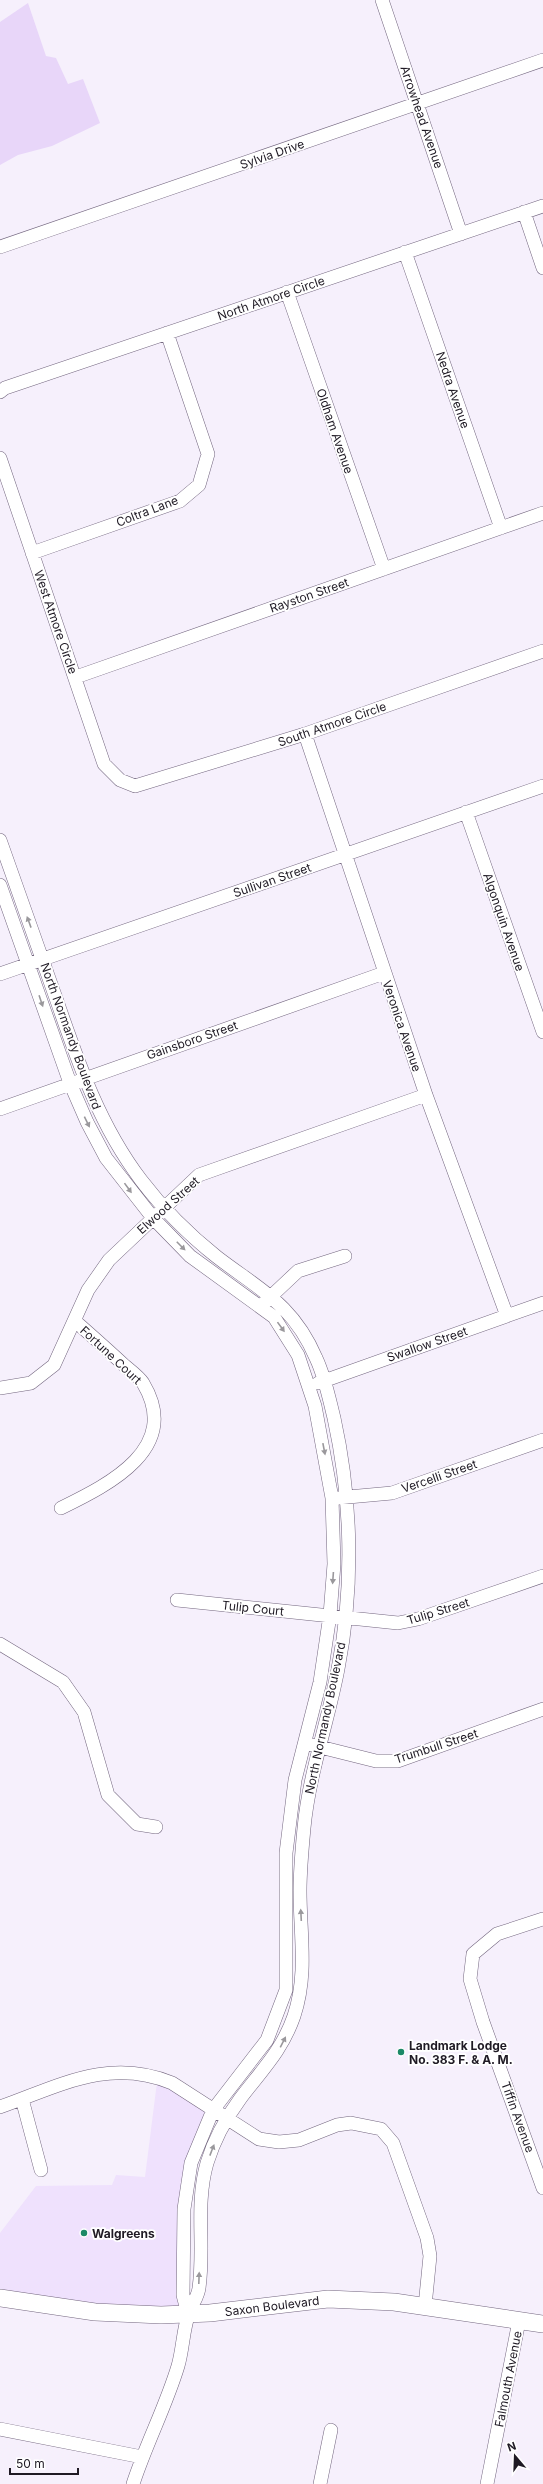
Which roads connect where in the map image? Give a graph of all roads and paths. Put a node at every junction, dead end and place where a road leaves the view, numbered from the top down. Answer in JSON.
{"nodes":[{"id":1,"x":382,"y":0,"type":"edge"},
{"id":2,"x":543,"y":60,"type":"edge"},
{"id":3,"x":417,"y":104,"type":"junction"},
{"id":4,"x":543,"y":206,"type":"edge"},
{"id":5,"x":524,"y":212,"type":"junction"},
{"id":6,"x":461,"y":234,"type":"junction"},
{"id":7,"x":0,"y":247,"type":"edge"},
{"id":8,"x":405,"y":252,"type":"junction"},
{"id":9,"x":543,"y":268,"type":"edge"},
{"id":10,"x":287,"y":292,"type":"junction"},
{"id":11,"x":167,"y":333,"type":"junction"},
{"id":12,"x":0,"y":392,"type":"edge"},
{"id":13,"x":0,"y":458,"type":"edge"},
{"id":14,"x":4,"y":485,"type":"edge"},
{"id":15,"x":543,"y":513,"type":"edge"},
{"id":16,"x":502,"y":528,"type":"junction"},
{"id":17,"x":32,"y":553,"type":"junction"},
{"id":18,"x":384,"y":569,"type":"junction"},
{"id":19,"x":543,"y":651,"type":"edge"},
{"id":20,"x":76,"y":677,"type":"junction"},
{"id":21,"x":306,"y":734,"type":"junction"},
{"id":22,"x":120,"y":780,"type":"joint"},
{"id":23,"x":543,"y":786,"type":"edge"},
{"id":24,"x":466,"y":812,"type":"junction"},
{"id":25,"x":0,"y":840,"type":"edge"},
{"id":26,"x":345,"y":854,"type":"junction"},
{"id":27,"x":0,"y":885,"type":"edge"},
{"id":28,"x":42,"y":959,"type":"junction"},
{"id":29,"x":28,"y":964,"type":"junction"},
{"id":30,"x":384,"y":973,"type":"junction"},
{"id":31,"x":0,"y":974,"type":"edge"},
{"id":32,"x":543,"y":1032,"type":"edge"},
{"id":33,"x":84,"y":1078,"type":"junction"},
{"id":34,"x":70,"y":1083,"type":"junction"},
{"id":35,"x":426,"y":1095,"type":"junction"},
{"id":36,"x":0,"y":1109,"type":"edge"},
{"id":37,"x":164,"y":1208,"type":"junction"},
{"id":38,"x":153,"y":1218,"type":"junction"},
{"id":39,"x":345,"y":1256,"type":"dead end"},
{"id":40,"x":271,"y":1296,"type":"junction"},
{"id":41,"x":543,"y":1304,"type":"edge"},
{"id":42,"x":261,"y":1307,"type":"junction"},
{"id":43,"x":507,"y":1316,"type":"junction"},
{"id":44,"x":75,"y":1321,"type":"junction"},
{"id":45,"x":325,"y":1380,"type":"junction"},
{"id":46,"x":310,"y":1385,"type":"junction"},
{"id":47,"x":0,"y":1388,"type":"edge"},
{"id":48,"x":543,"y":1440,"type":"edge"},
{"id":49,"x":346,"y":1497,"type":"junction"},
{"id":50,"x":332,"y":1498,"type":"junction"},
{"id":51,"x":61,"y":1508,"type":"dead end"},
{"id":52,"x":543,"y":1576,"type":"edge"},
{"id":53,"x":177,"y":1600,"type":"dead end"},
{"id":54,"x":330,"y":1615,"type":"junction"},
{"id":55,"x":345,"y":1617,"type":"junction"},
{"id":56,"x":0,"y":1644,"type":"edge"},
{"id":57,"x":543,"y":1709,"type":"edge"},
{"id":58,"x":304,"y":1742,"type":"junction"},
{"id":59,"x":319,"y":1748,"type":"junction"},
{"id":60,"x":156,"y":1827,"type":"dead end"},
{"id":61,"x":543,"y":1919,"type":"edge"},
{"id":62,"x":22,"y":2100,"type":"junction"},
{"id":63,"x":0,"y":2107,"type":"edge"},
{"id":64,"x":213,"y":2110,"type":"junction"},
{"id":65,"x":228,"y":2119,"type":"junction"},
{"id":66,"x":41,"y":2170,"type":"dead end"},
{"id":67,"x":543,"y":2188,"type":"edge"},
{"id":68,"x":0,"y":2298,"type":"edge"},
{"id":69,"x":425,"y":2306,"type":"junction"},
{"id":70,"x":188,"y":2314,"type":"junction"},
{"id":71,"x":519,"y":2321,"type":"junction"},
{"id":72,"x":543,"y":2324,"type":"edge"},
{"id":73,"x":0,"y":2429,"type":"edge"},
{"id":74,"x":330,"y":2430,"type":"dead end"},
{"id":75,"x":142,"y":2457,"type":"junction"},
{"id":76,"x":133,"y":2484,"type":"edge"},
{"id":77,"x":320,"y":2484,"type":"edge"},
{"id":78,"x":487,"y":2484,"type":"edge"}],
"edges":[{"from":1,"to":3,"type":"street","name":"Arrowhead Avenue"},
{"from":2,"to":3,"type":"street","name":"Sylvia Drive"},
{"from":3,"to":6,"type":"street","name":"Arrowhead Avenue"},
{"from":3,"to":7,"type":"street","name":"Sylvia Drive"},
{"from":4,"to":5,"type":"street","name":"North Atmore Circle"},
{"from":5,"to":6,"type":"street","name":"North Atmore Circle"},
{"from":5,"to":9,"type":"street"},
{"from":6,"to":8,"type":"street","name":"North Atmore Circle"},
{"from":8,"to":10,"type":"street","name":"North Atmore Circle"},
{"from":8,"to":16,"type":"street","name":"Nedra Avenue"},
{"from":10,"to":11,"type":"street","name":"North Atmore Circle"},
{"from":10,"to":18,"type":"street","name":"Oldham Avenue"},
{"from":11,"to":12,"type":"street","name":"North Atmore Circle"},
{"from":11,"to":17,"type":"street","name":"Coltra Lane"},
{"from":13,"to":14,"type":"street","name":"West Atmore Circle"},
{"from":14,"to":17,"type":"street","name":"West Atmore Circle"},
{"from":15,"to":16,"type":"street","name":"Rayston Street"},
{"from":16,"to":18,"type":"street","name":"Rayston Street"},
{"from":17,"to":20,"type":"street","name":"West Atmore Circle"},
{"from":18,"to":20,"type":"street","name":"Rayston Street"},
{"from":19,"to":21,"type":"street","name":"South Atmore Circle"},
{"from":20,"to":22,"type":"street","name":"West Atmore Circle"},
{"from":21,"to":22,"type":"street","name":"South Atmore Circle"},
{"from":21,"to":26,"type":"street","name":"Veronica Avenue"},
{"from":23,"to":24,"type":"street","name":"Sullivan Street"},
{"from":24,"to":26,"type":"street","name":"Sullivan Street"},
{"from":24,"to":32,"type":"street","name":"Algonquin Avenue"},
{"from":28,"to":25,"type":"street","name":"North Normandy Boulevard","one_way":true},
{"from":26,"to":28,"type":"street","name":"Sullivan Street"},
{"from":26,"to":30,"type":"street","name":"Veronica Avenue"},
{"from":27,"to":29,"type":"street","name":"North Normandy Boulevard"},
{"from":28,"to":29,"type":"street","name":"Sullivan Street"},
{"from":28,"to":33,"type":"street","name":"North Normandy Boulevard"},
{"from":29,"to":31,"type":"street","name":"Sullivan Street"},
{"from":29,"to":34,"type":"street","name":"North Normandy Boulevard","one_way":true},
{"from":30,"to":33,"type":"street","name":"Gainsboro Street"},
{"from":30,"to":35,"type":"street","name":"Veronica Avenue"},
{"from":33,"to":34,"type":"street","name":"Gainsboro Street"},
{"from":33,"to":37,"type":"street","name":"North Normandy Boulevard"},
{"from":34,"to":36,"type":"street","name":"Gainsboro Street"},
{"from":34,"to":38,"type":"street","name":"North Normandy Boulevard","one_way":true},
{"from":35,"to":37,"type":"street","name":"Elwood Street"},
{"from":35,"to":43,"type":"street","name":"Veronica Avenue"},
{"from":37,"to":38,"type":"street","name":"Elwood Street"},
{"from":37,"to":40,"type":"street","name":"North Normandy Boulevard"},
{"from":38,"to":42,"type":"street","name":"North Normandy Boulevard","one_way":true},
{"from":38,"to":44,"type":"street","name":"Elwood Street"},
{"from":39,"to":40,"type":"street"},
{"from":40,"to":42,"type":"street"},
{"from":40,"to":45,"type":"street","name":"North Normandy Boulevard"},
{"from":41,"to":43,"type":"street","name":"Swallow Street"},
{"from":42,"to":46,"type":"street","name":"North Normandy Boulevard","one_way":true},
{"from":43,"to":45,"type":"street","name":"Swallow Street"},
{"from":44,"to":47,"type":"street","name":"Elwood Street"},
{"from":44,"to":51,"type":"street","name":"Fortune Court"},
{"from":45,"to":46,"type":"street","name":"Swallow Street"},
{"from":45,"to":49,"type":"street","name":"North Normandy Boulevard"},
{"from":46,"to":50,"type":"street","name":"North Normandy Boulevard","one_way":true},
{"from":48,"to":49,"type":"street","name":"Vercelli Street"},
{"from":49,"to":50,"type":"street","name":"Vercelli Street"},
{"from":49,"to":55,"type":"street","name":"North Normandy Boulevard"},
{"from":50,"to":54,"type":"street","name":"North Normandy Boulevard","one_way":true},
{"from":52,"to":55,"type":"street","name":"Tulip Street"},
{"from":53,"to":54,"type":"street","name":"Tulip Court"},
{"from":54,"to":55,"type":"street","name":"Tulip Street"},
{"from":54,"to":58,"type":"street","name":"North Normandy Boulevard"},
{"from":55,"to":59,"type":"street","name":"North Normandy Boulevard"},
{"from":56,"to":60,"type":"street"},
{"from":57,"to":59,"type":"street","name":"Trumbull Street"},
{"from":58,"to":59,"type":"street","name":"Trumbull Street"},
{"from":58,"to":64,"type":"street","name":"North Normandy Boulevard"},
{"from":65,"to":59,"type":"street","name":"North Normandy Boulevard","one_way":true},
{"from":61,"to":67,"type":"street","name":"Tiffin Avenue"},
{"from":62,"to":63,"type":"street"},
{"from":62,"to":64,"type":"street"},
{"from":62,"to":66,"type":"street"},
{"from":64,"to":65,"type":"street"},
{"from":64,"to":70,"type":"street","name":"North Normandy Boulevard"},
{"from":65,"to":69,"type":"street"},
{"from":70,"to":65,"type":"street","name":"North Normandy Boulevard","one_way":true},
{"from":68,"to":70,"type":"main road","name":"Saxon Boulevard"},
{"from":69,"to":70,"type":"main road","name":"Saxon Boulevard"},
{"from":69,"to":71,"type":"main road","name":"Saxon Boulevard"},
{"from":70,"to":75,"type":"street","name":"North Normandy Boulevard"},
{"from":71,"to":72,"type":"main road","name":"Saxon Boulevard"},
{"from":71,"to":78,"type":"street","name":"Falmouth Avenue"},
{"from":73,"to":75,"type":"street"},
{"from":74,"to":77,"type":"street"},
{"from":75,"to":76,"type":"street","name":"North Normandy Boulevard"}]}
